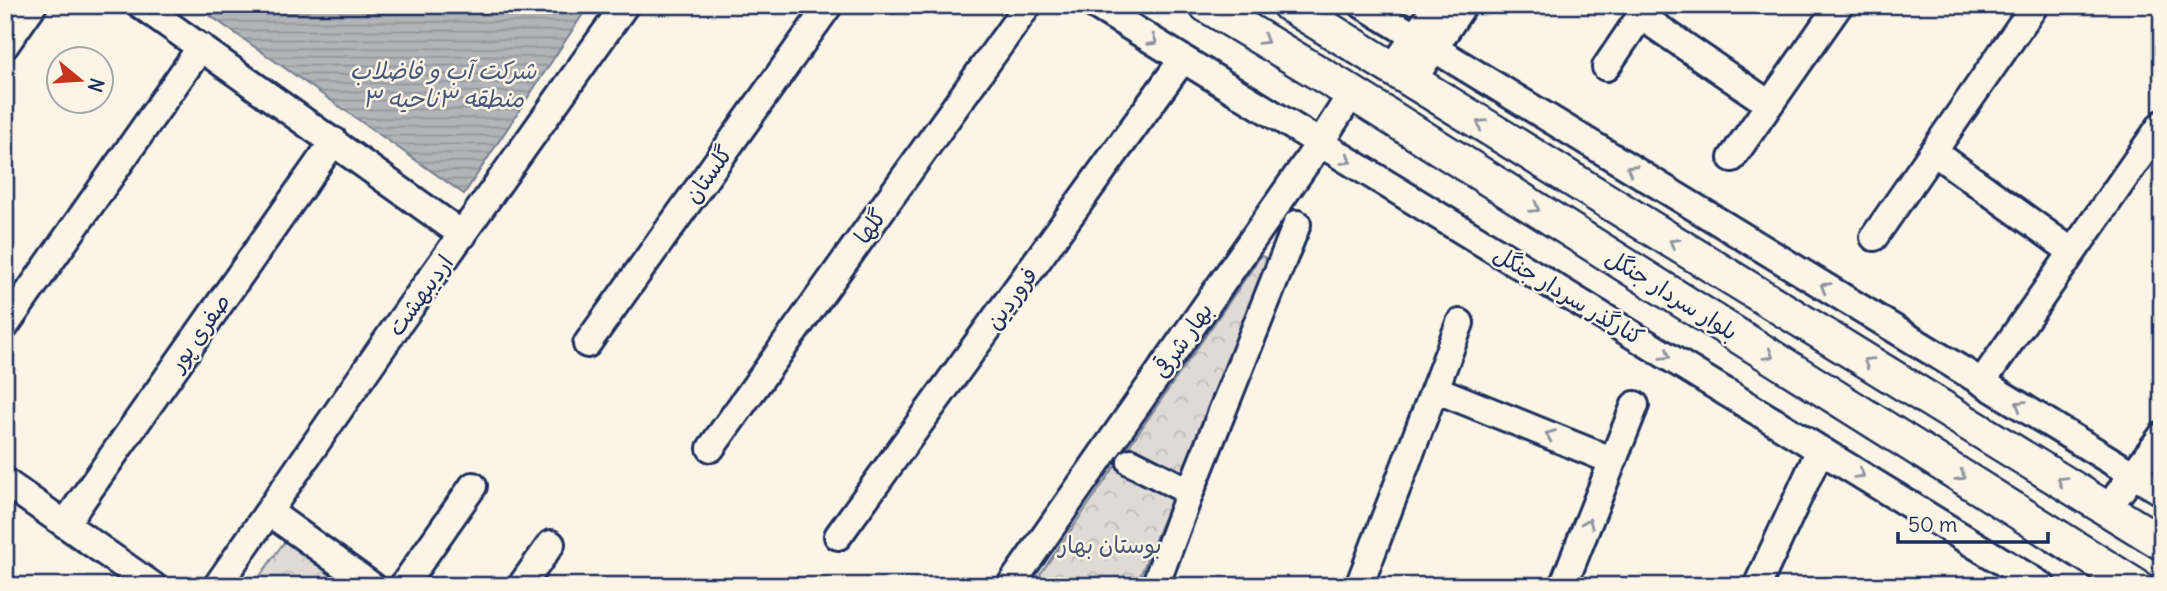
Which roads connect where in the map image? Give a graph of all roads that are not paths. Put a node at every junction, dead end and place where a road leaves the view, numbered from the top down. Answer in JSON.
{"nodes":[{"id":1,"x":33,"y":5,"type":"edge"},
{"id":2,"x":142,"y":5,"type":"edge"},
{"id":3,"x":625,"y":5,"type":"edge"},
{"id":4,"x":829,"y":5,"type":"edge"},
{"id":5,"x":1028,"y":5,"type":"edge"},
{"id":6,"x":1095,"y":5,"type":"edge"},
{"id":7,"x":1206,"y":5,"type":"edge"},
{"id":8,"x":1289,"y":5,"type":"edge"},
{"id":9,"x":1363,"y":5,"type":"edge"},
{"id":10,"x":1437,"y":5,"type":"edge"},
{"id":11,"x":1463,"y":5,"type":"edge"},
{"id":12,"x":1839,"y":5,"type":"edge"},
{"id":13,"x":2035,"y":5,"type":"edge"},
{"id":14,"x":1645,"y":10,"type":"edge"},
{"id":15,"x":1424,"y":43,"type":"junction"},
{"id":16,"x":5,"y":45,"type":"edge"},
{"id":17,"x":201,"y":47,"type":"junction"},
{"id":18,"x":1183,"y":59,"type":"junction"},
{"id":19,"x":1606,"y":67,"type":"dead end"},
{"id":20,"x":1402,"y":75,"type":"junction"},
{"id":21,"x":1352,"y":93,"type":"junction"},
{"id":22,"x":1769,"y":104,"type":"junction"},
{"id":23,"x":2162,"y":124,"type":"edge"},
{"id":24,"x":334,"y":141,"type":"junction"},
{"id":25,"x":1321,"y":144,"type":"junction"},
{"id":26,"x":1934,"y":152,"type":"junction"},
{"id":27,"x":1732,"y":158,"type":"dead end"},
{"id":28,"x":1297,"y":224,"type":"dead end"},
{"id":29,"x":463,"y":236,"type":"junction"},
{"id":30,"x":1874,"y":237,"type":"dead end"},
{"id":31,"x":2071,"y":251,"type":"junction"},
{"id":32,"x":1460,"y":323,"type":"dead end"},
{"id":33,"x":5,"y":326,"type":"edge"},
{"id":34,"x":587,"y":344,"type":"dead end"},
{"id":35,"x":1982,"y":382,"type":"junction"},
{"id":36,"x":1435,"y":389,"type":"junction"},
{"id":37,"x":1635,"y":405,"type":"dead end"},
{"id":38,"x":2162,"y":436,"type":"edge"},
{"id":39,"x":711,"y":448,"type":"dead end"},
{"id":40,"x":1819,"y":450,"type":"junction"},
{"id":41,"x":1613,"y":461,"type":"junction"},
{"id":42,"x":1131,"y":462,"type":"dead end"},
{"id":43,"x":2134,"y":475,"type":"junction"},
{"id":44,"x":5,"y":482,"type":"edge"},
{"id":45,"x":473,"y":486,"type":"dead end"},
{"id":46,"x":1189,"y":492,"type":"junction"},
{"id":47,"x":2162,"y":492,"type":"edge"},
{"id":48,"x":2107,"y":509,"type":"junction"},
{"id":49,"x":269,"y":512,"type":"junction"},
{"id":50,"x":65,"y":524,"type":"junction"},
{"id":51,"x":838,"y":536,"type":"dead end"},
{"id":52,"x":2162,"y":543,"type":"edge"},
{"id":53,"x":551,"y":544,"type":"dead end"},
{"id":54,"x":153,"y":586,"type":"edge"},
{"id":55,"x":217,"y":586,"type":"edge"},
{"id":56,"x":372,"y":586,"type":"edge"},
{"id":57,"x":403,"y":586,"type":"edge"},
{"id":58,"x":522,"y":586,"type":"edge"},
{"id":59,"x":1010,"y":586,"type":"edge"},
{"id":60,"x":1155,"y":586,"type":"edge"},
{"id":61,"x":1359,"y":586,"type":"edge"},
{"id":62,"x":1563,"y":586,"type":"edge"},
{"id":63,"x":1758,"y":586,"type":"edge"},
{"id":64,"x":2042,"y":586,"type":"edge"},
{"id":65,"x":2136,"y":586,"type":"edge"}],
"edges":[{"from":1,"to":16,"type":"street"},
{"from":2,"to":17,"type":"street"},
{"from":3,"to":29,"type":"street","name":"اردیبهشت"},
{"from":4,"to":34,"type":"street","name":"گلستان"},
{"from":5,"to":39,"type":"street","name":"گلها"},
{"from":6,"to":18,"type":"street","name":"کنارگذر سردار جنگل","one_way":true},
{"from":7,"to":21,"type":"main road","name":"بلوار سردار جنگل","one_way":true},
{"from":8,"to":20,"type":"main road","name":"بلوار سردار جنگل"},
{"from":9,"to":15,"type":"street"},
{"from":10,"to":15,"type":"street"},
{"from":11,"to":15,"type":"street"},
{"from":12,"to":22,"type":"street"},
{"from":13,"to":26,"type":"street"},
{"from":14,"to":19,"type":"street"},
{"from":14,"to":22,"type":"street"},
{"from":15,"to":20,"type":"street"},
{"from":35,"to":15,"type":"street","one_way":true},
{"from":17,"to":24,"type":"street"},
{"from":17,"to":33,"type":"street"},
{"from":18,"to":25,"type":"street","name":"کنارگذر سردار جنگل"},
{"from":18,"to":51,"type":"street","name":"فروردین"},
{"from":48,"to":20,"type":"main road","name":"بلوار سردار جنگل","one_way":true},
{"from":21,"to":25,"type":"street","name":"بهار شرقی"},
{"from":21,"to":65,"type":"main road","name":"بلوار سردار جنگل","one_way":true},
{"from":22,"to":27,"type":"street"},
{"from":23,"to":31,"type":"street"},
{"from":24,"to":29,"type":"street"},
{"from":24,"to":50,"type":"street","name":"صفری پور"},
{"from":25,"to":40,"type":"street","name":"کنارگذر سردار جنگل","one_way":true},
{"from":25,"to":59,"type":"street","name":"بهار شرقی"},
{"from":26,"to":30,"type":"street"},
{"from":26,"to":31,"type":"street"},
{"from":28,"to":46,"type":"street"},
{"from":29,"to":49,"type":"street","name":"اردیبهشت"},
{"from":31,"to":35,"type":"street"},
{"from":32,"to":36,"type":"street"},
{"from":43,"to":35,"type":"street","one_way":true},
{"from":41,"to":36,"type":"street","one_way":true},
{"from":36,"to":61,"type":"street"},
{"from":37,"to":41,"type":"street"},
{"from":38,"to":43,"type":"street"},
{"from":40,"to":63,"type":"street"},
{"from":40,"to":64,"type":"street","name":"کنارگذر سردار جنگل","one_way":true},
{"from":62,"to":41,"type":"street","one_way":true},
{"from":42,"to":46,"type":"street"},
{"from":43,"to":47,"type":"street"},
{"from":43,"to":48,"type":"street"},
{"from":44,"to":50,"type":"street"},
{"from":45,"to":57,"type":"street"},
{"from":46,"to":60,"type":"street"},
{"from":48,"to":52,"type":"main road","name":"بلوار سردار جنگل"},
{"from":49,"to":55,"type":"street","name":"اردیبهشت"},
{"from":49,"to":56,"type":"street"},
{"from":50,"to":54,"type":"street"},
{"from":53,"to":58,"type":"street"}]}
